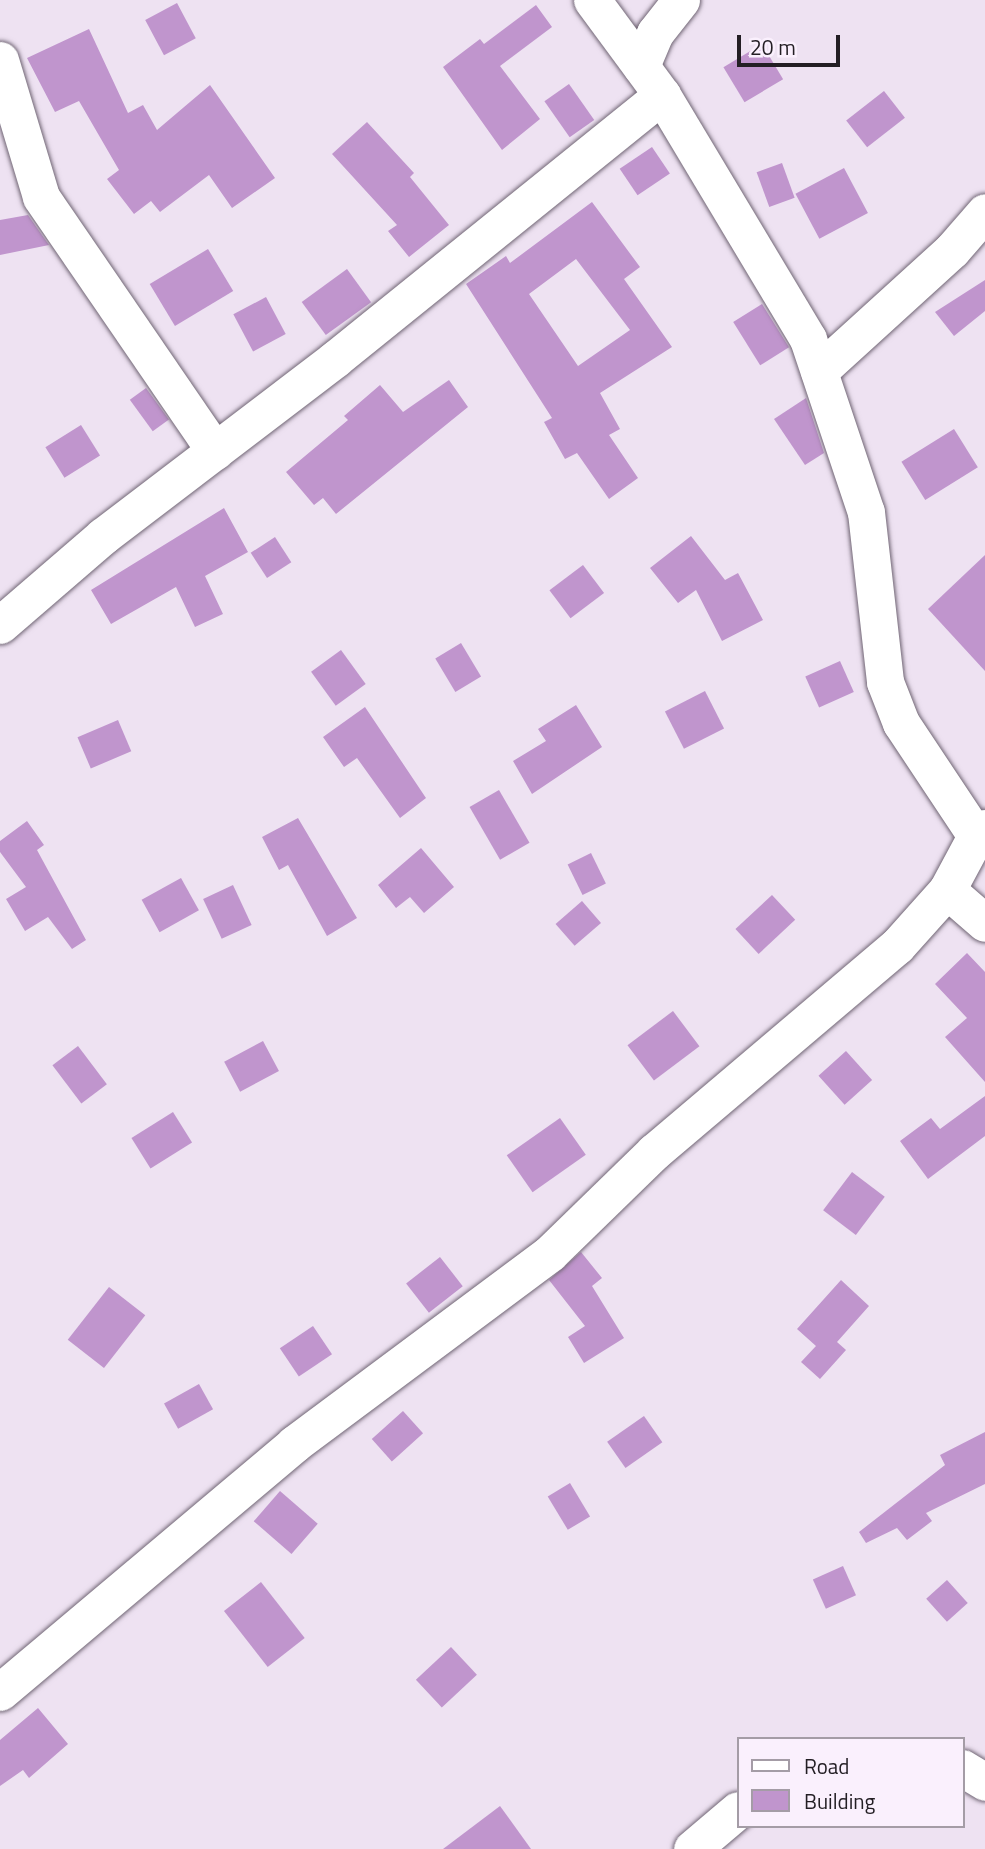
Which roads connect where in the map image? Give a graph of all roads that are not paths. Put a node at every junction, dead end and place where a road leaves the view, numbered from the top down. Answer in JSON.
{"nodes":[{"id":1,"x":592,"y":0,"type":"edge"},
{"id":2,"x":681,"y":0,"type":"edge"},
{"id":3,"x":0,"y":60,"type":"edge"},
{"id":4,"x":651,"y":81,"type":"junction"},
{"id":5,"x":985,"y":212,"type":"edge"},
{"id":6,"x":819,"y":371,"type":"junction"},
{"id":7,"x":215,"y":451,"type":"junction"},
{"id":8,"x":0,"y":625,"type":"edge"},
{"id":9,"x":980,"y":832,"type":"edge"},
{"id":10,"x":947,"y":890,"type":"junction"},
{"id":11,"x":985,"y":923,"type":"edge"},
{"id":12,"x":0,"y":1692,"type":"edge"},
{"id":13,"x":964,"y":1769,"type":"edge"},
{"id":14,"x":985,"y":1782,"type":"edge"},
{"id":15,"x":736,"y":1812,"type":"edge"},
{"id":16,"x":692,"y":1849,"type":"edge"}],
"edges":[{"from":1,"to":4,"type":"street"},
{"from":2,"to":4,"type":"street"},
{"from":3,"to":7,"type":"street"},
{"from":4,"to":6,"type":"street"},
{"from":4,"to":7,"type":"street"},
{"from":5,"to":6,"type":"street"},
{"from":6,"to":9,"type":"street"},
{"from":7,"to":8,"type":"street"},
{"from":9,"to":10,"type":"street"},
{"from":10,"to":11,"type":"street"},
{"from":10,"to":12,"type":"street"},
{"from":13,"to":14,"type":"street"},
{"from":15,"to":16,"type":"street"}]}
